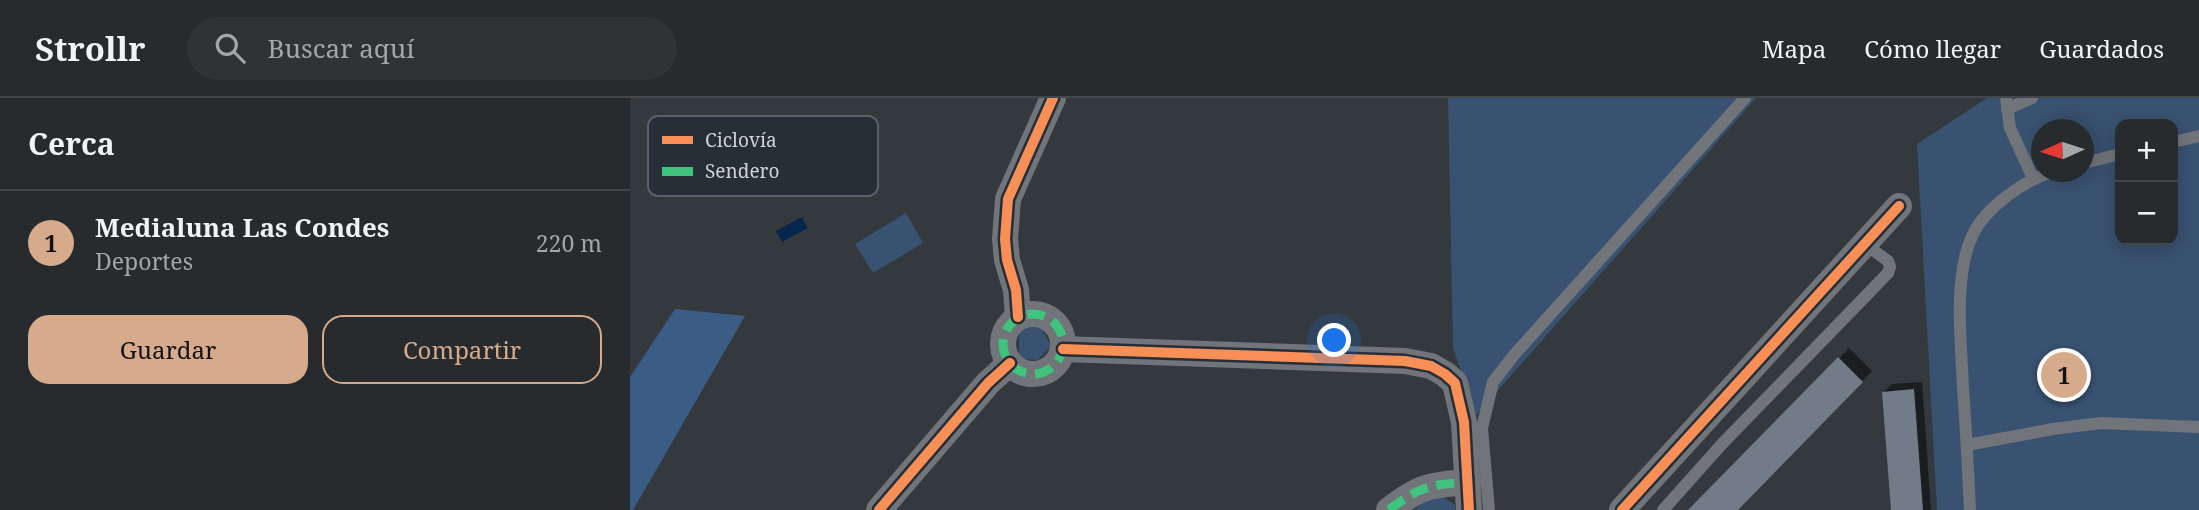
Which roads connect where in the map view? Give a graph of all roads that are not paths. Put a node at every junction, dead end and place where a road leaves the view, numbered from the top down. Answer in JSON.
{"nodes":[{"id":1,"x":1053,"y":98,"type":"edge"},
{"id":2,"x":1745,"y":98,"type":"edge"},
{"id":3,"x":2032,"y":98,"type":"edge"},
{"id":4,"x":2007,"y":103,"type":"edge"},
{"id":5,"x":2199,"y":136,"type":"edge"},
{"id":6,"x":2178,"y":141,"type":"edge"},
{"id":7,"x":2115,"y":155,"type":"edge"},
{"id":8,"x":2094,"y":160,"type":"edge"},
{"id":9,"x":2031,"y":172,"type":"edge"},
{"id":10,"x":2031,"y":180,"type":"edge"},
{"id":11,"x":1899,"y":206,"type":"dead end"},
{"id":12,"x":1865,"y":244,"type":"junction"},
{"id":13,"x":1018,"y":317,"type":"junction"},
{"id":14,"x":1063,"y":349,"type":"junction"},
{"id":15,"x":1010,"y":363,"type":"junction"},
{"id":16,"x":2199,"y":427,"type":"edge"},
{"id":17,"x":1966,"y":445,"type":"junction"},
{"id":18,"x":1468,"y":482,"type":"junction"},
{"id":19,"x":879,"y":510,"type":"edge"},
{"id":20,"x":1389,"y":510,"type":"edge"},
{"id":21,"x":1469,"y":510,"type":"edge"},
{"id":22,"x":1489,"y":510,"type":"edge"},
{"id":23,"x":1622,"y":510,"type":"edge"},
{"id":24,"x":1663,"y":510,"type":"edge"},
{"id":25,"x":1970,"y":510,"type":"edge"}],
"edges":[{"from":1,"to":13,"type":"street"},
{"from":2,"to":22,"type":"lane"},
{"from":3,"to":4,"type":"lane"},
{"from":4,"to":9,"type":"lane"},
{"from":5,"to":6,"type":"lane"},
{"from":7,"to":8,"type":"lane"},
{"from":10,"to":17,"type":"lane"},
{"from":11,"to":12,"type":"street"},
{"from":12,"to":23,"type":"street"},
{"from":12,"to":24,"type":"lane"},
{"from":13,"to":14,"type":"street"},
{"from":13,"to":15,"type":"street"},
{"from":14,"to":15,"type":"street"},
{"from":14,"to":18,"type":"street"},
{"from":15,"to":19,"type":"street"},
{"from":16,"to":17,"type":"lane"},
{"from":17,"to":25,"type":"lane"},
{"from":18,"to":20,"type":"street"},
{"from":18,"to":21,"type":"street"}]}
